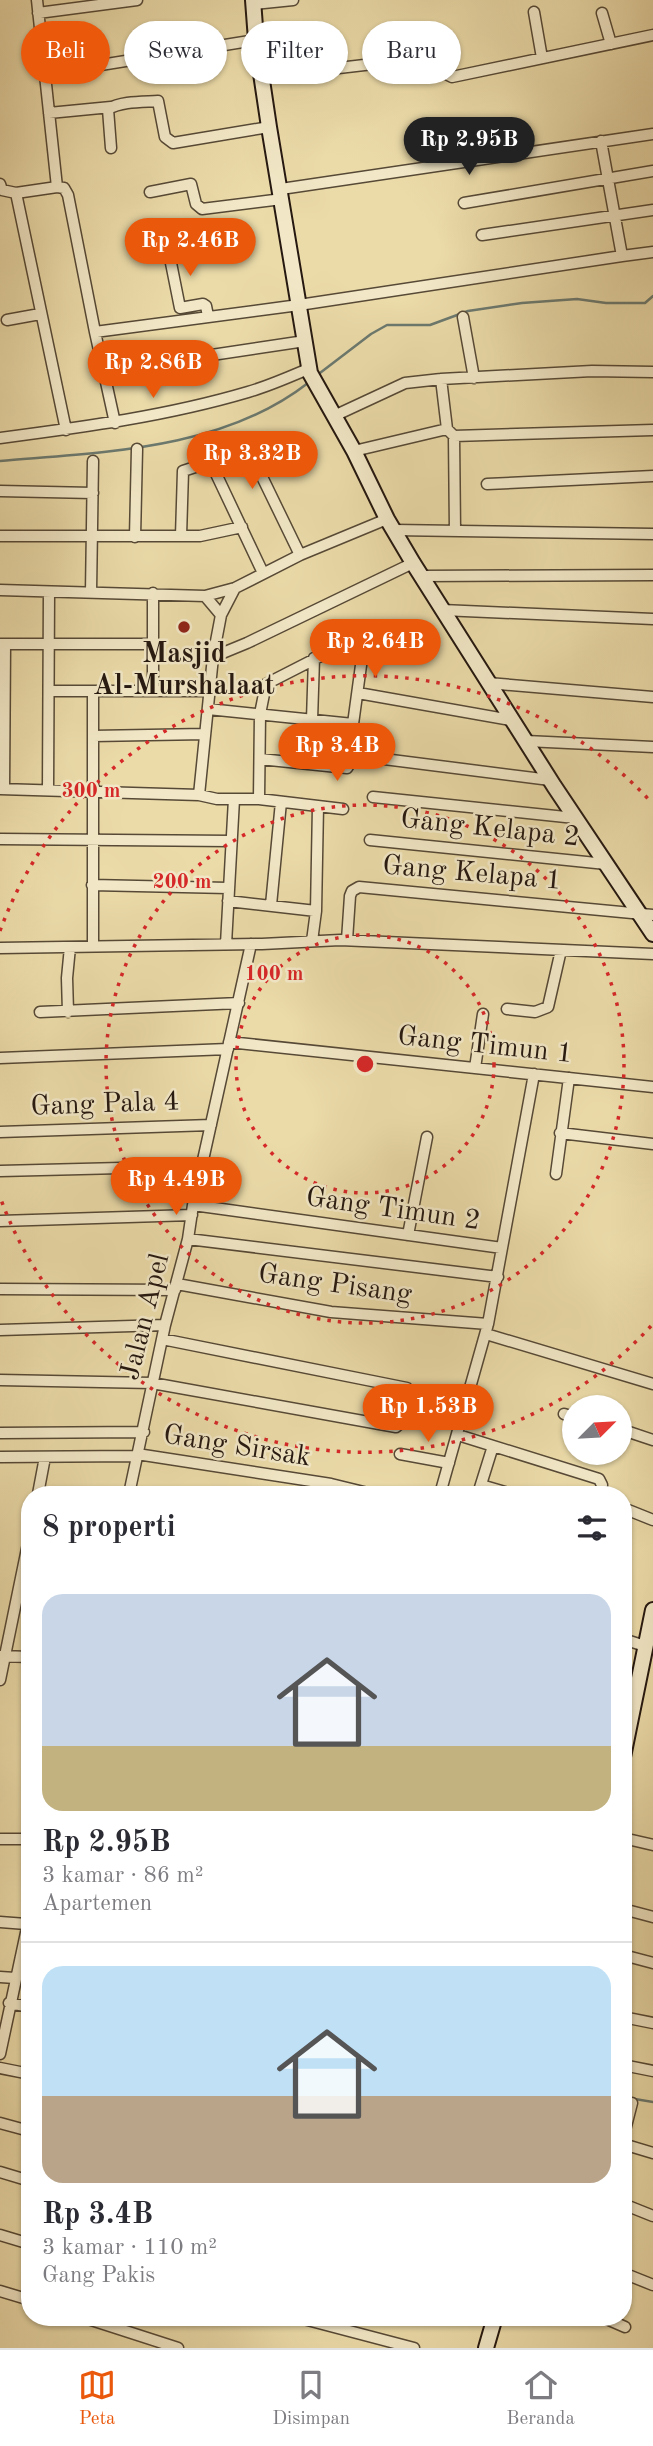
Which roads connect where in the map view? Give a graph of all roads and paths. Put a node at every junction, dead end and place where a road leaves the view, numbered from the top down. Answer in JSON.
{"nodes":[{"id":1,"x":37,"y":0,"type":"edge"},
{"id":2,"x":137,"y":0,"type":"edge"},
{"id":3,"x":293,"y":0,"type":"edge"},
{"id":4,"x":253,"y":2,"type":"edge"},
{"id":5,"x":534,"y":12,"type":"dead end"},
{"id":6,"x":38,"y":13,"type":"junction"},
{"id":7,"x":602,"y":13,"type":"dead end"},
{"id":8,"x":39,"y":21,"type":"edge"},
{"id":9,"x":254,"y":21,"type":"edge"},
{"id":10,"x":653,"y":35,"type":"edge"},
{"id":11,"x":241,"y":42,"type":"edge"},
{"id":12,"x":611,"y":44,"type":"junction"},
{"id":13,"x":542,"y":58,"type":"junction"},
{"id":14,"x":110,"y":64,"type":"edge"},
{"id":15,"x":348,"y":67,"type":"edge"},
{"id":16,"x":46,"y":84,"type":"edge"},
{"id":17,"x":263,"y":84,"type":"edge"},
{"id":18,"x":111,"y":107,"type":"junction"},
{"id":19,"x":49,"y":113,"type":"junction"},
{"id":20,"x":269,"y":127,"type":"junction"},
{"id":21,"x":653,"y":134,"type":"edge"},
{"id":22,"x":601,"y":141,"type":"junction"},
{"id":23,"x":111,"y":148,"type":"dead end"},
{"id":24,"x":653,"y":172,"type":"edge"},
{"id":25,"x":608,"y":178,"type":"junction"},
{"id":26,"x":0,"y":184,"type":"edge"},
{"id":27,"x":57,"y":187,"type":"junction"},
{"id":28,"x":150,"y":192,"type":"dead end"},
{"id":29,"x":16,"y":193,"type":"junction"},
{"id":30,"x":281,"y":194,"type":"junction"},
{"id":31,"x":464,"y":203,"type":"dead end"},
{"id":32,"x":653,"y":210,"type":"edge"},
{"id":33,"x":616,"y":216,"type":"junction"},
{"id":34,"x":482,"y":235,"type":"dead end"},
{"id":35,"x":653,"y":252,"type":"edge"},
{"id":36,"x":169,"y":253,"type":"dead end"},
{"id":37,"x":622,"y":256,"type":"junction"},
{"id":38,"x":299,"y":305,"type":"junction"},
{"id":39,"x":40,"y":314,"type":"junction"},
{"id":40,"x":208,"y":316,"type":"junction"},
{"id":41,"x":463,"y":317,"type":"dead end"},
{"id":42,"x":7,"y":320,"type":"dead end"},
{"id":43,"x":95,"y":332,"type":"junction"},
{"id":44,"x":305,"y":341,"type":"junction"},
{"id":45,"x":105,"y":371,"type":"junction"},
{"id":46,"x":309,"y":371,"type":"junction"},
{"id":47,"x":653,"y":372,"type":"edge"},
{"id":48,"x":474,"y":378,"type":"junction"},
{"id":49,"x":441,"y":379,"type":"junction"},
{"id":50,"x":334,"y":416,"type":"junction"},
{"id":51,"x":116,"y":423,"type":"junction"},
{"id":52,"x":66,"y":430,"type":"junction"},
{"id":53,"x":653,"y":430,"type":"edge"},
{"id":54,"x":450,"y":433,"type":"junction"},
{"id":55,"x":0,"y":438,"type":"edge"},
{"id":56,"x":137,"y":449,"type":"dead end"},
{"id":57,"x":354,"y":451,"type":"junction"},
{"id":58,"x":93,"y":461,"type":"dead end"},
{"id":59,"x":210,"y":461,"type":"junction"},
{"id":60,"x":653,"y":476,"type":"edge"},
{"id":61,"x":487,"y":484,"type":"dead end"},
{"id":62,"x":0,"y":491,"type":"edge"},
{"id":63,"x":93,"y":493,"type":"junction"},
{"id":64,"x":391,"y":525,"type":"junction"},
{"id":65,"x":242,"y":527,"type":"junction"},
{"id":66,"x":455,"y":531,"type":"junction"},
{"id":67,"x":653,"y":534,"type":"edge"},
{"id":68,"x":0,"y":536,"type":"edge"},
{"id":69,"x":181,"y":536,"type":"junction"},
{"id":70,"x":92,"y":537,"type":"junction"},
{"id":71,"x":135,"y":537,"type":"junction"},
{"id":72,"x":300,"y":555,"type":"junction"},
{"id":73,"x":413,"y":563,"type":"junction"},
{"id":74,"x":263,"y":573,"type":"junction"},
{"id":75,"x":653,"y":575,"type":"edge"},
{"id":76,"x":422,"y":576,"type":"junction"},
{"id":77,"x":236,"y":588,"type":"junction"},
{"id":78,"x":0,"y":590,"type":"edge"},
{"id":79,"x":49,"y":592,"type":"junction"},
{"id":80,"x":91,"y":592,"type":"junction"},
{"id":81,"x":153,"y":593,"type":"junction"},
{"id":82,"x":205,"y":596,"type":"junction"},
{"id":83,"x":442,"y":610,"type":"junction"},
{"id":84,"x":221,"y":615,"type":"junction"},
{"id":85,"x":653,"y":619,"type":"edge"},
{"id":86,"x":3,"y":644,"type":"edge"},
{"id":87,"x":153,"y":644,"type":"junction"},
{"id":88,"x":48,"y":645,"type":"junction"},
{"id":89,"x":213,"y":657,"type":"junction"},
{"id":90,"x":314,"y":658,"type":"junction"},
{"id":91,"x":488,"y":683,"type":"junction"},
{"id":92,"x":153,"y":690,"type":"junction"},
{"id":93,"x":50,"y":691,"type":"junction"},
{"id":94,"x":209,"y":691,"type":"junction"},
{"id":95,"x":93,"y":692,"type":"junction"},
{"id":96,"x":358,"y":693,"type":"junction"},
{"id":97,"x":653,"y":698,"type":"edge"},
{"id":98,"x":208,"y":709,"type":"junction"},
{"id":99,"x":260,"y":714,"type":"junction"},
{"id":100,"x":312,"y":720,"type":"junction"},
{"id":101,"x":511,"y":720,"type":"junction"},
{"id":102,"x":353,"y":724,"type":"junction"},
{"id":103,"x":205,"y":734,"type":"junction"},
{"id":104,"x":93,"y":736,"type":"junction"},
{"id":105,"x":526,"y":741,"type":"junction"},
{"id":106,"x":653,"y":747,"type":"edge"},
{"id":107,"x":352,"y":755,"type":"junction"},
{"id":108,"x":260,"y":759,"type":"junction"},
{"id":109,"x":550,"y":780,"type":"junction"},
{"id":110,"x":2,"y":789,"type":"edge"},
{"id":111,"x":48,"y":790,"type":"junction"},
{"id":112,"x":93,"y":791,"type":"junction"},
{"id":113,"x":199,"y":795,"type":"junction"},
{"id":114,"x":373,"y":797,"type":"dead end"},
{"id":115,"x":234,"y":799,"type":"junction"},
{"id":116,"x":259,"y":799,"type":"junction"},
{"id":117,"x":281,"y":802,"type":"junction"},
{"id":118,"x":318,"y":806,"type":"junction"},
{"id":119,"x":343,"y":809,"type":"dead end"},
{"id":120,"x":575,"y":818,"type":"junction"},
{"id":121,"x":0,"y":839,"type":"edge"},
{"id":122,"x":93,"y":840,"type":"junction"},
{"id":123,"x":370,"y":840,"type":"dead end"},
{"id":124,"x":231,"y":841,"type":"junction"},
{"id":125,"x":606,"y":864,"type":"junction"},
{"id":126,"x":92,"y":885,"type":"junction"},
{"id":127,"x":229,"y":888,"type":"junction"},
{"id":128,"x":228,"y":901,"type":"junction"},
{"id":129,"x":271,"y":905,"type":"junction"},
{"id":130,"x":316,"y":911,"type":"junction"},
{"id":131,"x":646,"y":914,"type":"edge"},
{"id":132,"x":653,"y":934,"type":"edge"},
{"id":133,"x":347,"y":940,"type":"junction"},
{"id":134,"x":312,"y":941,"type":"junction"},
{"id":135,"x":226,"y":944,"type":"junction"},
{"id":136,"x":251,"y":944,"type":"junction"},
{"id":137,"x":93,"y":946,"type":"junction"},
{"id":138,"x":70,"y":947,"type":"junction"},
{"id":139,"x":0,"y":948,"type":"edge"},
{"id":140,"x":561,"y":950,"type":"junction"},
{"id":141,"x":653,"y":954,"type":"edge"},
{"id":142,"x":239,"y":1003,"type":"junction"},
{"id":143,"x":507,"y":1009,"type":"dead end"},
{"id":144,"x":40,"y":1012,"type":"dead end"},
{"id":145,"x":68,"y":1012,"type":"junction"},
{"id":146,"x":482,"y":1014,"type":"dead end"},
{"id":147,"x":228,"y":1046,"type":"junction"},
{"id":148,"x":0,"y":1058,"type":"edge"},
{"id":149,"x":475,"y":1068,"type":"junction"},
{"id":150,"x":534,"y":1074,"type":"junction"},
{"id":151,"x":569,"y":1078,"type":"junction"},
{"id":152,"x":653,"y":1087,"type":"edge"},
{"id":153,"x":211,"y":1125,"type":"junction"},
{"id":154,"x":0,"y":1132,"type":"edge"},
{"id":155,"x":560,"y":1133,"type":"junction"},
{"id":156,"x":427,"y":1137,"type":"dead end"},
{"id":157,"x":653,"y":1144,"type":"edge"},
{"id":158,"x":202,"y":1166,"type":"junction"},
{"id":159,"x":0,"y":1171,"type":"edge"},
{"id":160,"x":556,"y":1174,"type":"dead end"},
{"id":161,"x":193,"y":1210,"type":"junction"},
{"id":162,"x":0,"y":1221,"type":"edge"},
{"id":163,"x":408,"y":1235,"type":"junction"},
{"id":164,"x":188,"y":1239,"type":"junction"},
{"id":165,"x":502,"y":1248,"type":"junction"},
{"id":166,"x":498,"y":1277,"type":"junction"},
{"id":167,"x":176,"y":1287,"type":"junction"},
{"id":168,"x":0,"y":1289,"type":"edge"},
{"id":169,"x":165,"y":1325,"type":"junction"},
{"id":170,"x":487,"y":1329,"type":"junction"},
{"id":171,"x":0,"y":1330,"type":"edge"},
{"id":172,"x":162,"y":1339,"type":"junction"},
{"id":173,"x":0,"y":1380,"type":"edge"},
{"id":174,"x":152,"y":1383,"type":"junction"},
{"id":175,"x":653,"y":1384,"type":"edge"},
{"id":176,"x":144,"y":1432,"type":"junction"},
{"id":177,"x":0,"y":1433,"type":"edge"},
{"id":178,"x":632,"y":1433,"type":"edge"},
{"id":179,"x":458,"y":1435,"type":"junction"},
{"id":180,"x":653,"y":1440,"type":"edge"},
{"id":181,"x":493,"y":1446,"type":"junction"},
{"id":182,"x":400,"y":1454,"type":"dead end"},
{"id":183,"x":136,"y":1455,"type":"junction"},
{"id":184,"x":0,"y":1457,"type":"edge"},
{"id":185,"x":46,"y":1457,"type":"junction"},
{"id":186,"x":449,"y":1463,"type":"junction"},
{"id":187,"x":40,"y":1486,"type":"edge"},
{"id":188,"x":131,"y":1486,"type":"edge"},
{"id":189,"x":339,"y":1486,"type":"edge"},
{"id":190,"x":442,"y":1486,"type":"edge"},
{"id":191,"x":481,"y":1486,"type":"edge"},
{"id":192,"x":602,"y":1486,"type":"edge"},
{"id":193,"x":632,"y":1512,"type":"edge"},
{"id":194,"x":653,"y":1520,"type":"edge"},
{"id":195,"x":21,"y":1575,"type":"edge"},
{"id":196,"x":653,"y":1610,"type":"edge"},
{"id":197,"x":647,"y":1653,"type":"edge"},
{"id":198,"x":3,"y":1656,"type":"edge"},
{"id":199,"x":21,"y":1657,"type":"edge"},
{"id":200,"x":0,"y":1680,"type":"edge"},
{"id":201,"x":632,"y":1695,"type":"edge"},
{"id":202,"x":0,"y":1839,"type":"edge"},
{"id":203,"x":21,"y":1839,"type":"edge"},
{"id":204,"x":632,"y":1840,"type":"edge"},
{"id":205,"x":653,"y":1845,"type":"edge"},
{"id":206,"x":632,"y":1911,"type":"edge"},
{"id":207,"x":653,"y":1917,"type":"edge"},
{"id":208,"x":21,"y":1920,"type":"edge"},
{"id":209,"x":0,"y":1922,"type":"edge"},
{"id":210,"x":632,"y":1957,"type":"edge"},
{"id":211,"x":653,"y":1963,"type":"edge"},
{"id":212,"x":21,"y":1969,"type":"edge"},
{"id":213,"x":0,"y":1977,"type":"edge"},
{"id":214,"x":15,"y":1978,"type":"junction"},
{"id":215,"x":9,"y":2003,"type":"junction"},
{"id":216,"x":21,"y":2005,"type":"edge"},
{"id":217,"x":632,"y":2019,"type":"edge"},
{"id":218,"x":653,"y":2023,"type":"edge"},
{"id":219,"x":0,"y":2054,"type":"edge"},
{"id":220,"x":632,"y":2067,"type":"edge"},
{"id":221,"x":0,"y":2068,"type":"edge"},
{"id":222,"x":653,"y":2071,"type":"edge"},
{"id":223,"x":21,"y":2072,"type":"edge"},
{"id":224,"x":0,"y":2123,"type":"edge"},
{"id":225,"x":21,"y":2129,"type":"edge"},
{"id":226,"x":632,"y":2147,"type":"edge"},
{"id":227,"x":653,"y":2153,"type":"edge"},
{"id":228,"x":0,"y":2172,"type":"edge"},
{"id":229,"x":21,"y":2178,"type":"edge"},
{"id":230,"x":632,"y":2208,"type":"edge"},
{"id":231,"x":653,"y":2216,"type":"edge"},
{"id":232,"x":0,"y":2235,"type":"edge"},
{"id":233,"x":21,"y":2241,"type":"edge"},
{"id":234,"x":632,"y":2277,"type":"edge"},
{"id":235,"x":653,"y":2285,"type":"edge"},
{"id":236,"x":0,"y":2291,"type":"edge"},
{"id":237,"x":21,"y":2297,"type":"edge"},
{"id":238,"x":110,"y":2326,"type":"edge"},
{"id":239,"x":330,"y":2326,"type":"edge"},
{"id":240,"x":492,"y":2326,"type":"edge"},
{"id":241,"x":178,"y":2348,"type":"edge"},
{"id":242,"x":414,"y":2348,"type":"edge"},
{"id":243,"x":486,"y":2348,"type":"edge"}],
"edges":[{"from":1,"to":6,"type":"street"},
{"from":2,"to":6,"type":"street"},
{"from":3,"to":4,"type":"street"},
{"from":4,"to":9,"type":"street"},
{"from":5,"to":13,"type":"street"},
{"from":6,"to":8,"type":"street"},
{"from":7,"to":12,"type":"street"},
{"from":10,"to":12,"type":"street"},
{"from":11,"to":14,"type":"street"},
{"from":12,"to":13,"type":"street"},
{"from":13,"to":15,"type":"street"},
{"from":16,"to":19,"type":"street"},
{"from":17,"to":20,"type":"street"},
{"from":18,"to":19,"type":"street"},
{"from":18,"to":20,"type":"street"},
{"from":18,"to":23,"type":"street"},
{"from":19,"to":27,"type":"street"},
{"from":20,"to":30,"type":"street"},
{"from":21,"to":22,"type":"street"},
{"from":22,"to":25,"type":"street"},
{"from":22,"to":30,"type":"street"},
{"from":24,"to":25,"type":"street"},
{"from":25,"to":31,"type":"street"},
{"from":25,"to":33,"type":"street"},
{"from":26,"to":29,"type":"street"},
{"from":27,"to":29,"type":"street"},
{"from":27,"to":43,"type":"street"},
{"from":28,"to":30,"type":"street"},
{"from":29,"to":39,"type":"street"},
{"from":30,"to":38,"type":"street"},
{"from":32,"to":33,"type":"street"},
{"from":33,"to":34,"type":"street"},
{"from":33,"to":37,"type":"street"},
{"from":35,"to":37,"type":"street"},
{"from":36,"to":40,"type":"street"},
{"from":37,"to":38,"type":"street"},
{"from":38,"to":40,"type":"street"},
{"from":38,"to":44,"type":"street"},
{"from":39,"to":42,"type":"street"},
{"from":39,"to":52,"type":"street"},
{"from":40,"to":43,"type":"street"},
{"from":41,"to":48,"type":"street"},
{"from":43,"to":45,"type":"street"},
{"from":44,"to":45,"type":"street"},
{"from":44,"to":46,"type":"street"},
{"from":45,"to":51,"type":"street"},
{"from":46,"to":50,"type":"street"},
{"from":46,"to":51,"type":"street"},
{"from":47,"to":48,"type":"street"},
{"from":48,"to":49,"type":"street"},
{"from":49,"to":50,"type":"street"},
{"from":49,"to":54,"type":"street"},
{"from":50,"to":57,"type":"street"},
{"from":51,"to":52,"type":"street"},
{"from":52,"to":55,"type":"street"},
{"from":53,"to":54,"type":"street"},
{"from":54,"to":57,"type":"street"},
{"from":54,"to":66,"type":"street"},
{"from":56,"to":71,"type":"street"},
{"from":57,"to":64,"type":"street"},
{"from":58,"to":63,"type":"street"},
{"from":59,"to":65,"type":"street"},
{"from":59,"to":69,"type":"street"},
{"from":59,"to":72,"type":"street"},
{"from":60,"to":61,"type":"street"},
{"from":62,"to":63,"type":"street"},
{"from":63,"to":70,"type":"street"},
{"from":64,"to":66,"type":"street"},
{"from":64,"to":72,"type":"street"},
{"from":64,"to":73,"type":"street"},
{"from":65,"to":69,"type":"street"},
{"from":65,"to":74,"type":"street"},
{"from":66,"to":67,"type":"street"},
{"from":68,"to":70,"type":"street"},
{"from":69,"to":71,"type":"street"},
{"from":70,"to":71,"type":"street"},
{"from":70,"to":80,"type":"street"},
{"from":72,"to":74,"type":"street"},
{"from":73,"to":76,"type":"street"},
{"from":73,"to":89,"type":"street"},
{"from":74,"to":77,"type":"street"},
{"from":75,"to":76,"type":"street"},
{"from":76,"to":83,"type":"street"},
{"from":77,"to":82,"type":"street"},
{"from":77,"to":84,"type":"street"},
{"from":78,"to":79,"type":"street"},
{"from":79,"to":80,"type":"street"},
{"from":79,"to":88,"type":"street"},
{"from":80,"to":81,"type":"street"},
{"from":81,"to":82,"type":"street"},
{"from":81,"to":87,"type":"street"},
{"from":82,"to":84,"type":"street"},
{"from":83,"to":85,"type":"street"},
{"from":83,"to":91,"type":"street"},
{"from":84,"to":89,"type":"street"},
{"from":86,"to":88,"type":"street"},
{"from":86,"to":110,"type":"street"},
{"from":87,"to":88,"type":"street"},
{"from":87,"to":92,"type":"street"},
{"from":88,"to":93,"type":"street"},
{"from":89,"to":94,"type":"street"},
{"from":90,"to":96,"type":"street"},
{"from":90,"to":99,"type":"street"},
{"from":90,"to":100,"type":"street"},
{"from":91,"to":97,"type":"street"},
{"from":91,"to":101,"type":"street"},
{"from":92,"to":94,"type":"street"},
{"from":92,"to":95,"type":"street"},
{"from":93,"to":95,"type":"street"},
{"from":93,"to":111,"type":"street"},
{"from":94,"to":98,"type":"street"},
{"from":95,"to":104,"type":"street"},
{"from":96,"to":101,"type":"street"},
{"from":96,"to":102,"type":"street"},
{"from":98,"to":99,"type":"street"},
{"from":98,"to":103,"type":"street"},
{"from":99,"to":100,"type":"street"},
{"from":99,"to":108,"type":"street"},
{"from":100,"to":102,"type":"street"},
{"from":101,"to":105,"type":"street"},
{"from":102,"to":107,"type":"street"},
{"from":103,"to":104,"type":"street"},
{"from":103,"to":113,"type":"street"},
{"from":104,"to":112,"type":"street"},
{"from":105,"to":106,"type":"street"},
{"from":105,"to":109,"type":"street"},
{"from":107,"to":108,"type":"street"},
{"from":107,"to":109,"type":"street"},
{"from":108,"to":116,"type":"street"},
{"from":109,"to":120,"type":"street"},
{"from":110,"to":111,"type":"street"},
{"from":111,"to":112,"type":"street"},
{"from":112,"to":113,"type":"street"},
{"from":112,"to":122,"type":"street"},
{"from":113,"to":115,"type":"street"},
{"from":114,"to":120,"type":"street"},
{"from":115,"to":116,"type":"street"},
{"from":115,"to":124,"type":"street"},
{"from":116,"to":117,"type":"street"},
{"from":117,"to":118,"type":"street"},
{"from":117,"to":129,"type":"street"},
{"from":118,"to":119,"type":"street"},
{"from":118,"to":130,"type":"street"},
{"from":120,"to":125,"type":"street"},
{"from":121,"to":122,"type":"street"},
{"from":122,"to":124,"type":"street"},
{"from":122,"to":126,"type":"street"},
{"from":123,"to":125,"type":"street","name":"Gang Kelapa 2"},
{"from":124,"to":127,"type":"street"},
{"from":125,"to":131,"type":"street"},
{"from":126,"to":127,"type":"street"},
{"from":126,"to":137,"type":"street"},
{"from":127,"to":128,"type":"street"},
{"from":128,"to":129,"type":"street"},
{"from":128,"to":135,"type":"street"},
{"from":129,"to":130,"type":"street"},
{"from":130,"to":134,"type":"street"},
{"from":131,"to":132,"type":"street"},
{"from":131,"to":133,"type":"street","name":"Gang Kelapa 1"},
{"from":133,"to":134,"type":"street"},
{"from":133,"to":140,"type":"street"},
{"from":134,"to":136,"type":"street"},
{"from":135,"to":136,"type":"street"},
{"from":135,"to":137,"type":"street"},
{"from":136,"to":142,"type":"street","name":"Jalan Apel"},
{"from":137,"to":138,"type":"street"},
{"from":138,"to":139,"type":"street"},
{"from":138,"to":145,"type":"street"},
{"from":140,"to":141,"type":"street"},
{"from":140,"to":143,"type":"street"},
{"from":142,"to":145,"type":"street"},
{"from":142,"to":147,"type":"street","name":"Jalan Apel"},
{"from":144,"to":145,"type":"street"},
{"from":146,"to":149,"type":"street"},
{"from":147,"to":148,"type":"street","name":"Gang Timun 1"},
{"from":147,"to":149,"type":"street","name":"Gang Timun 1"},
{"from":147,"to":153,"type":"street","name":"Jalan Apel"},
{"from":149,"to":150,"type":"street","name":"Gang Timun 1"},
{"from":150,"to":151,"type":"street","name":"Gang Timun 1"},
{"from":150,"to":165,"type":"street","name":"Gang Timun 2"},
{"from":151,"to":152,"type":"street","name":"Gang Timun 1"},
{"from":151,"to":155,"type":"street"},
{"from":153,"to":154,"type":"street","name":"Gang Pala 4"},
{"from":153,"to":158,"type":"street","name":"Jalan Apel"},
{"from":155,"to":157,"type":"street"},
{"from":155,"to":160,"type":"street"},
{"from":156,"to":163,"type":"street"},
{"from":158,"to":159,"type":"street"},
{"from":158,"to":161,"type":"street","name":"Jalan Apel"},
{"from":161,"to":162,"type":"street","name":"Gang Timun 2"},
{"from":161,"to":163,"type":"street","name":"Gang Timun 2"},
{"from":161,"to":164,"type":"street","name":"Jalan Apel"},
{"from":163,"to":165,"type":"street","name":"Gang Timun 2"},
{"from":164,"to":166,"type":"street"},
{"from":164,"to":167,"type":"street","name":"Jalan Apel"},
{"from":165,"to":166,"type":"street","name":"Gang Timun 2"},
{"from":166,"to":170,"type":"street","name":"Gang Timun 2"},
{"from":167,"to":168,"type":"street","name":"Gang Pisang"},
{"from":167,"to":169,"type":"street","name":"Jalan Apel"},
{"from":167,"to":170,"type":"street","name":"Gang Pisang"},
{"from":169,"to":171,"type":"street"},
{"from":169,"to":172,"type":"street","name":"Jalan Apel"},
{"from":170,"to":175,"type":"street","name":"Gang Pisang"},
{"from":170,"to":179,"type":"street","name":"Gang Timun 2"},
{"from":172,"to":174,"type":"street","name":"Jalan Apel"},
{"from":172,"to":174,"type":"street"},
{"from":173,"to":174,"type":"street"},
{"from":174,"to":176,"type":"street","name":"Jalan Apel"},
{"from":176,"to":177,"type":"street"},
{"from":176,"to":183,"type":"street","name":"Jalan Apel"},
{"from":178,"to":180,"type":"street"},
{"from":179,"to":181,"type":"street"},
{"from":179,"to":186,"type":"street","name":"Gang Timun 2"},
{"from":181,"to":191,"type":"street"},
{"from":181,"to":192,"type":"street"},
{"from":182,"to":186,"type":"street"},
{"from":183,"to":185,"type":"street","name":"Gang Sirsak"},
{"from":183,"to":188,"type":"street","name":"Jalan Apel"},
{"from":183,"to":189,"type":"street","name":"Gang Sirsak"},
{"from":184,"to":185,"type":"street","name":"Gang Sirsak"},
{"from":185,"to":187,"type":"street"},
{"from":186,"to":190,"type":"street","name":"Gang Timun 2"},
{"from":193,"to":194,"type":"street"},
{"from":195,"to":198,"type":"street"},
{"from":196,"to":197,"type":"street"},
{"from":197,"to":201,"type":"street"},
{"from":198,"to":199,"type":"street"},
{"from":198,"to":200,"type":"street"},
{"from":202,"to":203,"type":"street"},
{"from":204,"to":205,"type":"street"},
{"from":206,"to":207,"type":"street"},
{"from":208,"to":209,"type":"street"},
{"from":210,"to":211,"type":"street"},
{"from":212,"to":214,"type":"street"},
{"from":213,"to":214,"type":"street"},
{"from":214,"to":215,"type":"street"},
{"from":215,"to":216,"type":"street"},
{"from":215,"to":219,"type":"street"},
{"from":217,"to":218,"type":"street"},
{"from":220,"to":222,"type":"street"},
{"from":221,"to":223,"type":"street"},
{"from":224,"to":225,"type":"street"},
{"from":226,"to":227,"type":"street"},
{"from":228,"to":229,"type":"street"},
{"from":230,"to":231,"type":"street"},
{"from":232,"to":233,"type":"street"},
{"from":234,"to":235,"type":"street"},
{"from":236,"to":237,"type":"street"},
{"from":238,"to":241,"type":"street"},
{"from":239,"to":242,"type":"street"},
{"from":240,"to":243,"type":"street"}]}
